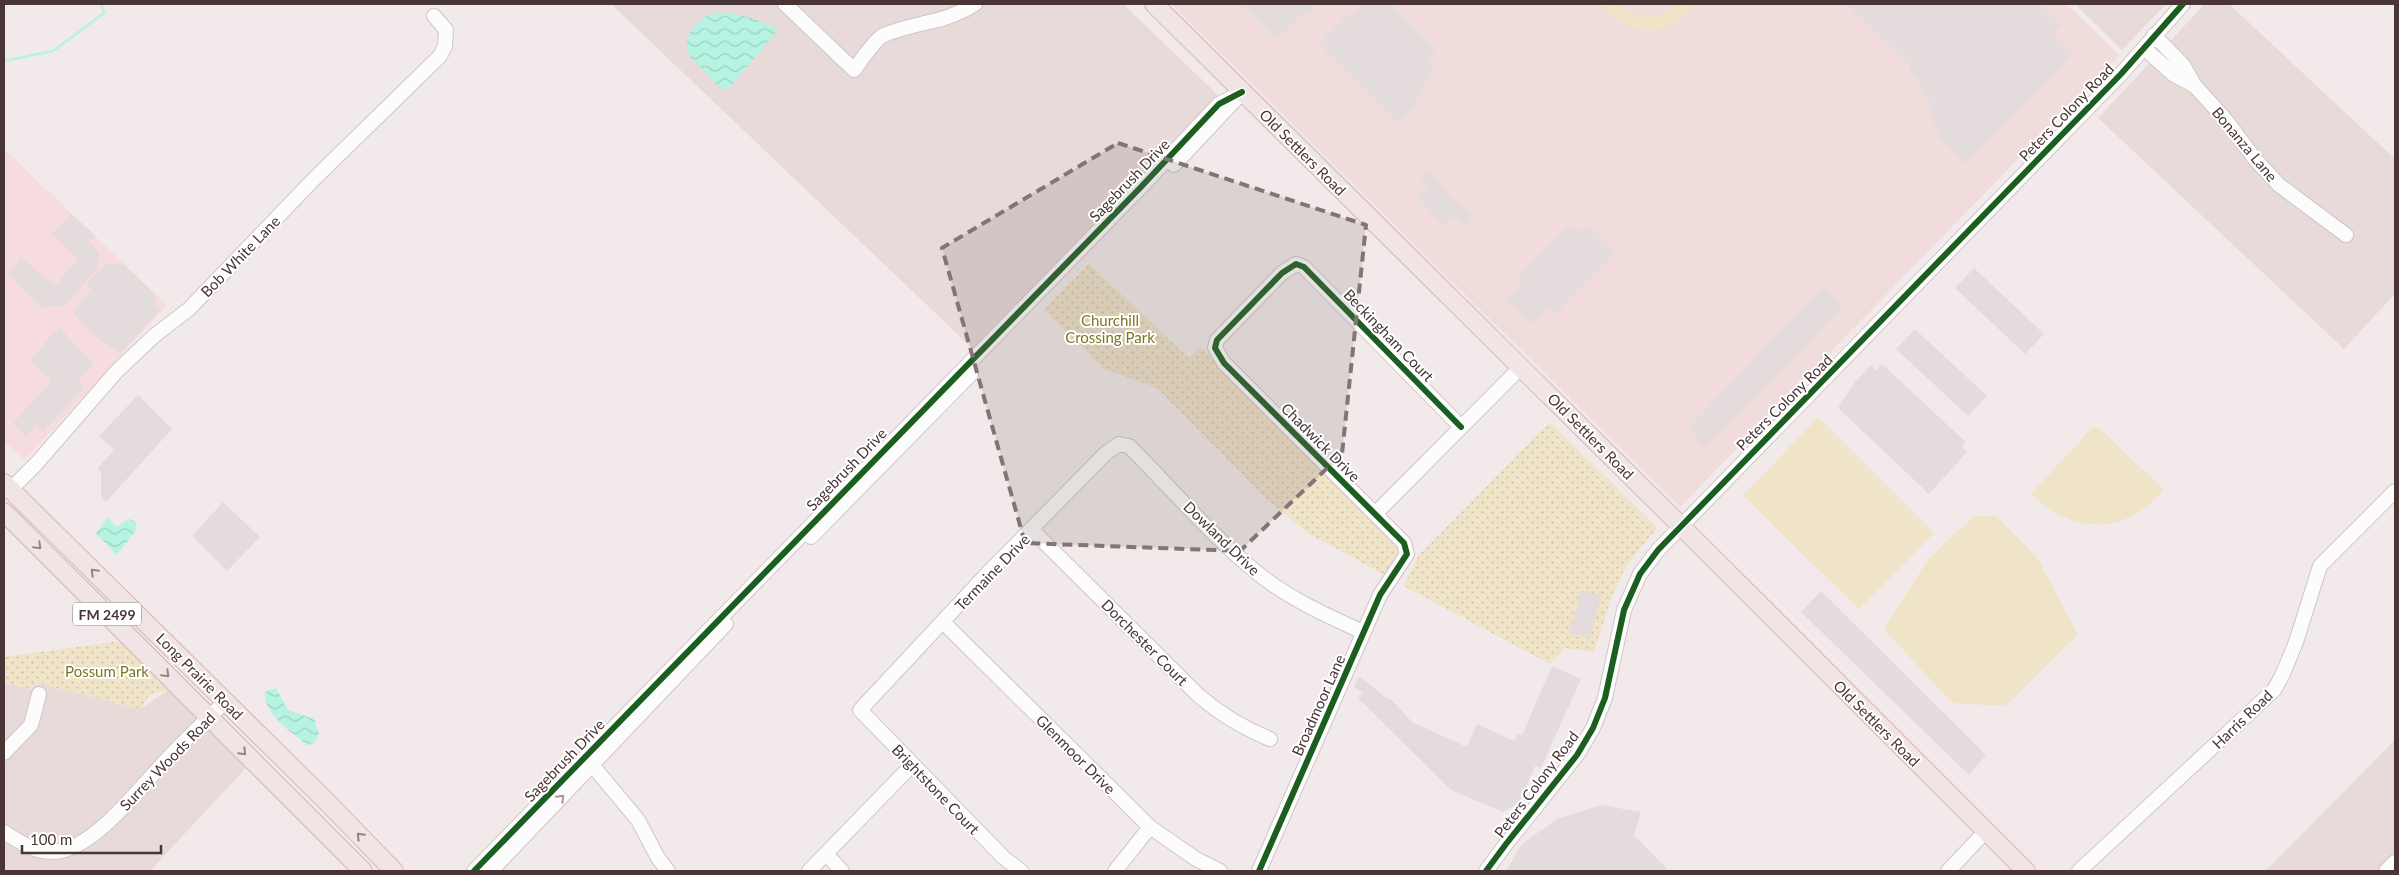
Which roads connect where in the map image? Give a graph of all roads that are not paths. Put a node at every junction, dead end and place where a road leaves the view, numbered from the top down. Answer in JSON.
{"nodes":[{"id":1,"x":785,"y":4,"type":"edge"},
{"id":2,"x":975,"y":4,"type":"edge"},
{"id":3,"x":1154,"y":4,"type":"edge"},
{"id":4,"x":2183,"y":4,"type":"edge"},
{"id":5,"x":434,"y":16,"type":"dead end"},
{"id":6,"x":2154,"y":35,"type":"junction"},
{"id":7,"x":2144,"y":48,"type":"junction"},
{"id":8,"x":2195,"y":86,"type":"junction"},
{"id":9,"x":1242,"y":92,"type":"junction"},
{"id":10,"x":2346,"y":235,"type":"dead end"},
{"id":11,"x":1215,"y":348,"type":"joint"},
{"id":12,"x":1521,"y":368,"type":"junction"},
{"id":13,"x":1461,"y":427,"type":"junction"},
{"id":14,"x":1119,"y":444,"type":"joint"},
{"id":15,"x":7,"y":487,"type":"edge"},
{"id":16,"x":2395,"y":491,"type":"edge"},
{"id":17,"x":4,"y":512,"type":"edge"},
{"id":18,"x":1375,"y":514,"type":"junction"},
{"id":19,"x":1680,"y":525,"type":"junction"},
{"id":20,"x":1032,"y":530,"type":"junction"},
{"id":21,"x":1407,"y":554,"type":"joint"},
{"id":22,"x":943,"y":622,"type":"junction"},
{"id":23,"x":1364,"y":632,"type":"junction"},
{"id":24,"x":39,"y":694,"type":"dead end"},
{"id":25,"x":226,"y":702,"type":"junction"},
{"id":26,"x":867,"y":703,"type":"joint"},
{"id":27,"x":209,"y":718,"type":"junction"},
{"id":28,"x":1270,"y":739,"type":"dead end"},
{"id":29,"x":4,"y":754,"type":"edge"},
{"id":30,"x":589,"y":761,"type":"junction"},
{"id":31,"x":912,"y":765,"type":"junction"},
{"id":32,"x":541,"y":803,"type":"junction"},
{"id":33,"x":1150,"y":827,"type":"junction"},
{"id":34,"x":1986,"y":831,"type":"junction"},
{"id":35,"x":4,"y":832,"type":"edge"},
{"id":36,"x":521,"y":840,"type":"junction"},
{"id":37,"x":826,"y":854,"type":"junction"},
{"id":38,"x":2395,"y":862,"type":"edge"},
{"id":39,"x":363,"y":871,"type":"edge"},
{"id":40,"x":394,"y":871,"type":"edge"},
{"id":41,"x":474,"y":871,"type":"edge"},
{"id":42,"x":491,"y":871,"type":"edge"},
{"id":43,"x":668,"y":871,"type":"edge"},
{"id":44,"x":809,"y":871,"type":"edge"},
{"id":45,"x":842,"y":871,"type":"edge"},
{"id":46,"x":1021,"y":871,"type":"edge"},
{"id":47,"x":1115,"y":871,"type":"edge"},
{"id":48,"x":1220,"y":871,"type":"edge"},
{"id":49,"x":1259,"y":871,"type":"edge"},
{"id":50,"x":1486,"y":871,"type":"edge"},
{"id":51,"x":1948,"y":871,"type":"edge"},
{"id":52,"x":2026,"y":871,"type":"edge"},
{"id":53,"x":2079,"y":871,"type":"edge"},
{"id":54,"x":2386,"y":871,"type":"edge"}],
"edges":[{"from":1,"to":2,"type":"street"},
{"from":3,"to":9,"type":"main road","name":"Old Settlers Road"},
{"from":4,"to":6,"type":"street","name":"Peters Colony Road"},
{"from":5,"to":15,"type":"street","name":"Bob White Lane"},
{"from":6,"to":7,"type":"street","name":"Peters Colony Road"},
{"from":6,"to":8,"type":"street","name":"Bonanza Lane"},
{"from":7,"to":8,"type":"street","name":"Bonanza Lane"},
{"from":7,"to":19,"type":"street","name":"Peters Colony Road"},
{"from":8,"to":10,"type":"street","name":"Bonanza Lane"},
{"from":9,"to":12,"type":"main road","name":"Old Settlers Road"},
{"from":9,"to":30,"type":"street","name":"Sagebrush Drive"},
{"from":11,"to":13,"type":"street","name":"Beckingham Court"},
{"from":11,"to":18,"type":"street","name":"Chadwick Drive"},
{"from":12,"to":13,"type":"street"},
{"from":12,"to":19,"type":"main road","name":"Old Settlers Road"},
{"from":13,"to":18,"type":"street"},
{"from":14,"to":20,"type":"street","name":"Termaine Drive"},
{"from":14,"to":23,"type":"street","name":"Dowland Drive"},
{"from":25,"to":15,"type":"main road","name":"Long Prairie Road","number":"FM 2499","one_way":true},
{"from":16,"to":53,"type":"street","name":"Harris Road"},
{"from":17,"to":27,"type":"main road","name":"Long Prairie Road","number":"FM 2499","one_way":true},
{"from":18,"to":21,"type":"street","name":"Chadwick Drive"},
{"from":19,"to":34,"type":"main road","name":"Old Settlers Road"},
{"from":19,"to":50,"type":"street","name":"Peters Colony Road"},
{"from":20,"to":22,"type":"street","name":"Termaine Drive"},
{"from":20,"to":28,"type":"street","name":"Dorchester Court"},
{"from":21,"to":23,"type":"street","name":"Broadmoor Lane"},
{"from":22,"to":26,"type":"street","name":"Termaine Drive"},
{"from":22,"to":33,"type":"street","name":"Glenmoor Drive"},
{"from":23,"to":49,"type":"street","name":"Broadmoor Lane"},
{"from":24,"to":29,"type":"street"},
{"from":25,"to":27,"type":"street","name":"Surrey Woods Road"},
{"from":40,"to":25,"type":"main road","name":"Long Prairie Road","number":"FM 2499","one_way":true},
{"from":26,"to":31,"type":"street","name":"Brightstone Court"},
{"from":27,"to":35,"type":"street","name":"Surrey Woods Road"},
{"from":27,"to":39,"type":"main road","name":"Long Prairie Road","number":"FM 2499","one_way":true},
{"from":30,"to":32,"type":"street","name":"Sagebrush Drive"},
{"from":36,"to":30,"type":"street","name":"Sagebrush Drive","one_way":true},
{"from":30,"to":43,"type":"street"},
{"from":31,"to":37,"type":"street"},
{"from":31,"to":46,"type":"street","name":"Brightstone Court"},
{"from":32,"to":36,"type":"street"},
{"from":32,"to":41,"type":"street","name":"Sagebrush Drive"},
{"from":33,"to":47,"type":"street"},
{"from":33,"to":48,"type":"street","name":"Glenmoor Drive"},
{"from":34,"to":51,"type":"street"},
{"from":34,"to":52,"type":"main road","name":"Old Settlers Road"},
{"from":36,"to":42,"type":"street","name":"Sagebrush Drive"},
{"from":37,"to":44,"type":"street"},
{"from":37,"to":45,"type":"street"},
{"from":38,"to":54,"type":"street"}]}
